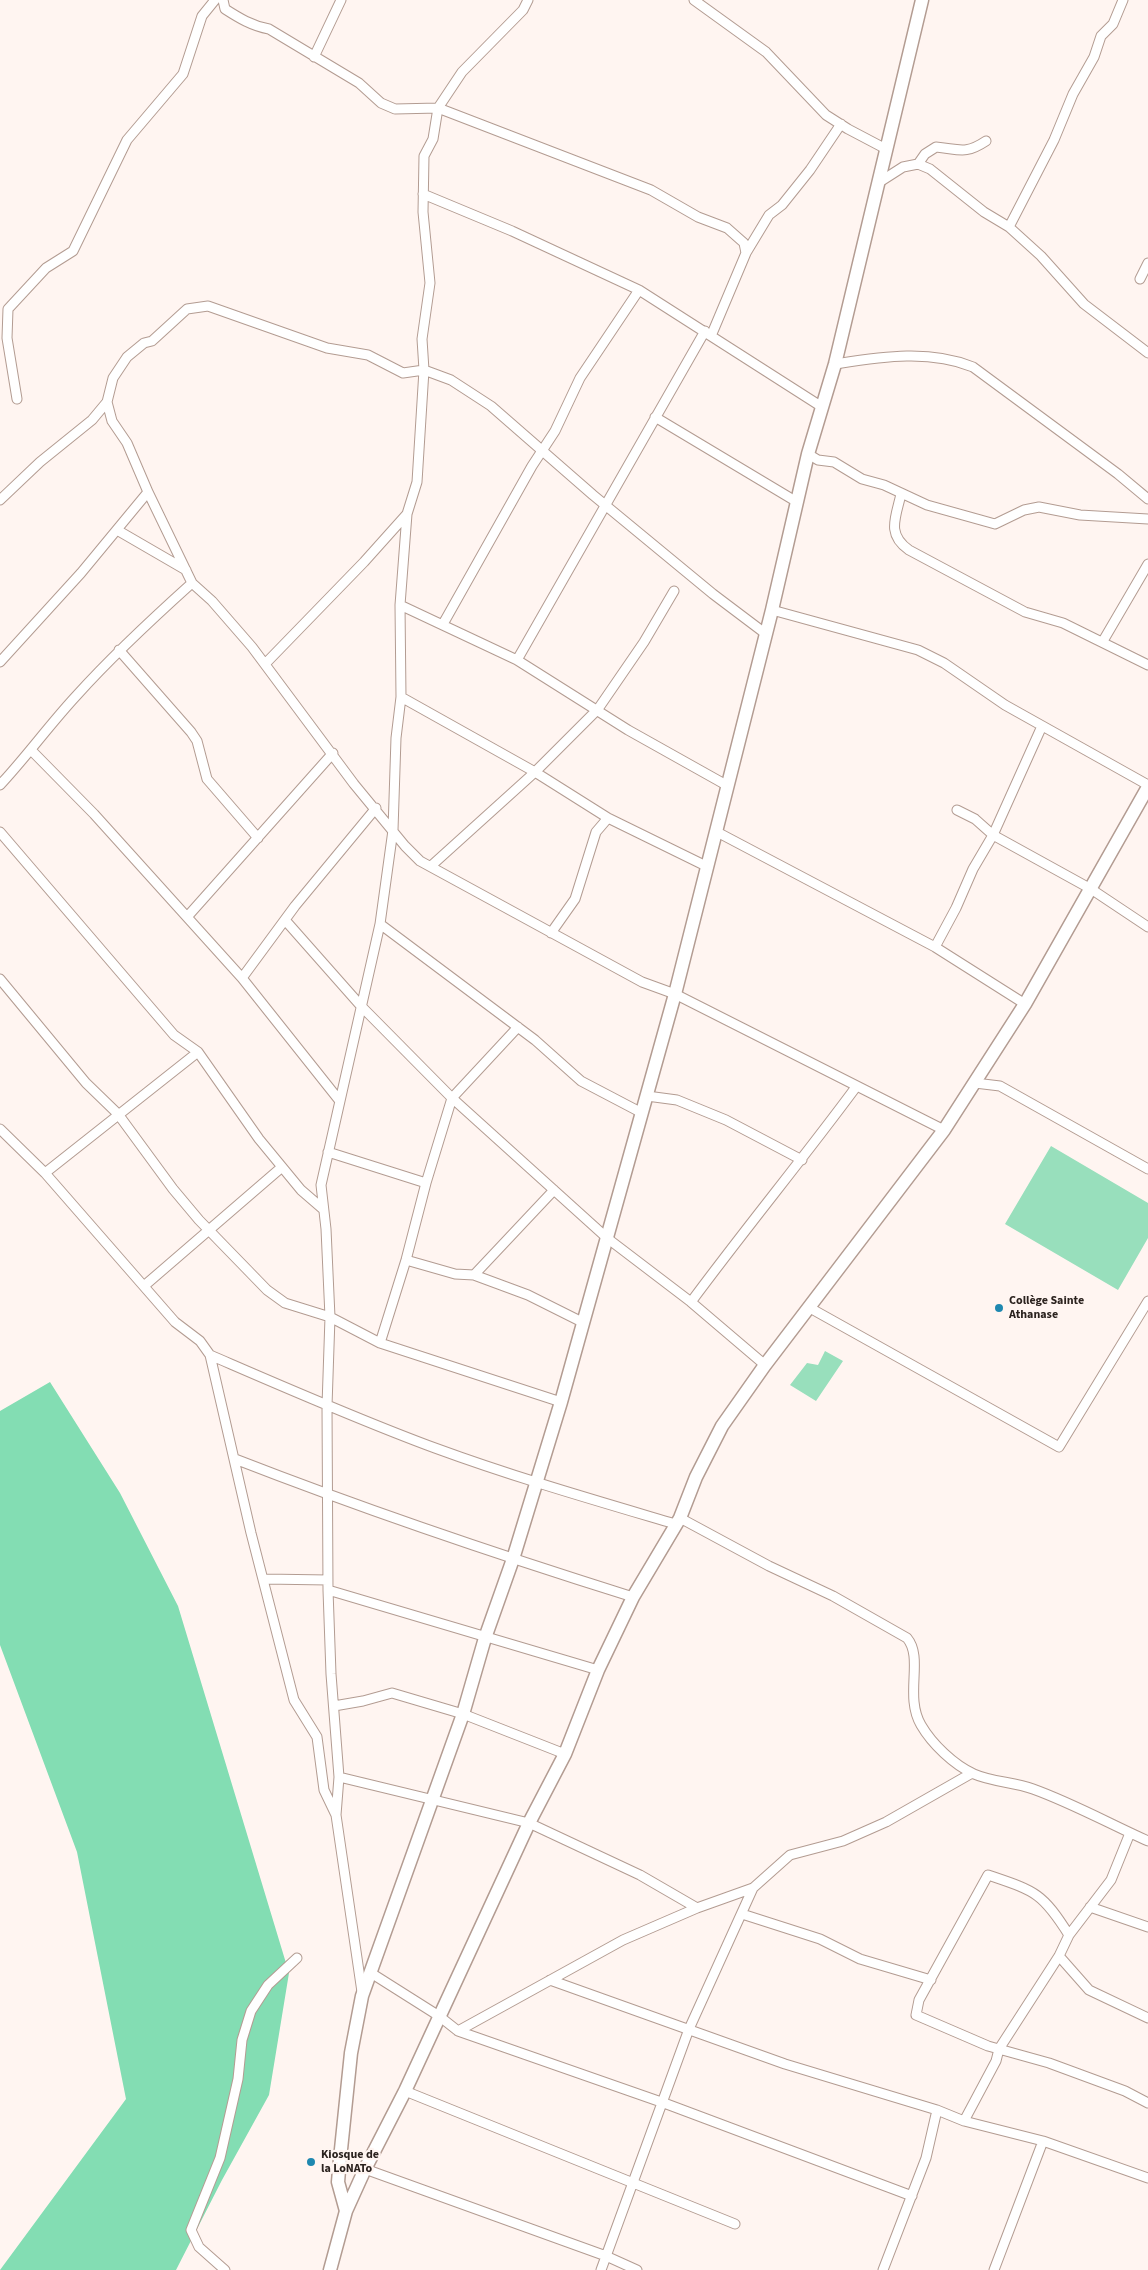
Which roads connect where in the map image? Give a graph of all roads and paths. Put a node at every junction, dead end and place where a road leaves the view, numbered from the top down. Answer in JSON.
{"nodes":[{"id":1,"x":215,"y":0,"type":"edge"},
{"id":2,"x":223,"y":0,"type":"edge"},
{"id":3,"x":341,"y":0,"type":"edge"},
{"id":4,"x":528,"y":0,"type":"edge"},
{"id":5,"x":694,"y":0,"type":"edge"},
{"id":6,"x":922,"y":0,"type":"edge"},
{"id":7,"x":1123,"y":0,"type":"edge"},
{"id":8,"x":314,"y":57,"type":"junction"},
{"id":9,"x":438,"y":108,"type":"junction"},
{"id":10,"x":841,"y":124,"type":"junction"},
{"id":11,"x":986,"y":141,"type":"dead end"},
{"id":12,"x":886,"y":149,"type":"junction"},
{"id":13,"x":918,"y":164,"type":"junction"},
{"id":14,"x":877,"y":183,"type":"junction"},
{"id":15,"x":423,"y":194,"type":"junction"},
{"id":16,"x":1009,"y":228,"type":"junction"},
{"id":17,"x":746,"y":253,"type":"junction"},
{"id":18,"x":1148,"y":263,"type":"edge"},
{"id":19,"x":1140,"y":279,"type":"dead end"},
{"id":20,"x":638,"y":290,"type":"junction"},
{"id":21,"x":708,"y":334,"type":"junction"},
{"id":22,"x":1148,"y":353,"type":"edge"},
{"id":23,"x":835,"y":364,"type":"junction"},
{"id":24,"x":424,"y":370,"type":"junction"},
{"id":25,"x":17,"y":399,"type":"dead end"},
{"id":26,"x":108,"y":402,"type":"junction"},
{"id":27,"x":822,"y":407,"type":"junction"},
{"id":28,"x":655,"y":417,"type":"junction"},
{"id":29,"x":92,"y":420,"type":"junction"},
{"id":30,"x":112,"y":421,"type":"junction"},
{"id":31,"x":543,"y":451,"type":"junction"},
{"id":32,"x":808,"y":454,"type":"junction"},
{"id":33,"x":148,"y":492,"type":"junction"},
{"id":34,"x":901,"y":494,"type":"junction"},
{"id":35,"x":1148,"y":499,"type":"edge"},
{"id":36,"x":0,"y":500,"type":"edge"},
{"id":37,"x":797,"y":502,"type":"junction"},
{"id":38,"x":604,"y":504,"type":"junction"},
{"id":39,"x":407,"y":514,"type":"junction"},
{"id":40,"x":1148,"y":519,"type":"edge"},
{"id":41,"x":117,"y":530,"type":"junction"},
{"id":42,"x":1148,"y":564,"type":"edge"},
{"id":43,"x":186,"y":570,"type":"junction"},
{"id":44,"x":192,"y":583,"type":"junction"},
{"id":45,"x":674,"y":591,"type":"dead end"},
{"id":46,"x":400,"y":605,"type":"junction"},
{"id":47,"x":772,"y":610,"type":"junction"},
{"id":48,"x":442,"y":624,"type":"junction"},
{"id":49,"x":766,"y":634,"type":"junction"},
{"id":50,"x":1103,"y":641,"type":"junction"},
{"id":51,"x":119,"y":650,"type":"junction"},
{"id":52,"x":518,"y":660,"type":"junction"},
{"id":53,"x":0,"y":662,"type":"edge"},
{"id":54,"x":265,"y":664,"type":"junction"},
{"id":55,"x":1148,"y":665,"type":"edge"},
{"id":56,"x":401,"y":697,"type":"junction"},
{"id":57,"x":598,"y":709,"type":"junction"},
{"id":58,"x":1042,"y":726,"type":"junction"},
{"id":59,"x":32,"y":751,"type":"junction"},
{"id":60,"x":332,"y":753,"type":"junction"},
{"id":61,"x":535,"y":772,"type":"junction"},
{"id":62,"x":0,"y":785,"type":"edge"},
{"id":63,"x":728,"y":786,"type":"junction"},
{"id":64,"x":1148,"y":786,"type":"edge"},
{"id":65,"x":1144,"y":806,"type":"edge"},
{"id":66,"x":376,"y":808,"type":"junction"},
{"id":67,"x":957,"y":810,"type":"dead end"},
{"id":68,"x":608,"y":818,"type":"junction"},
{"id":69,"x":393,"y":830,"type":"junction"},
{"id":70,"x":0,"y":832,"type":"edge"},
{"id":71,"x":716,"y":832,"type":"junction"},
{"id":72,"x":993,"y":835,"type":"junction"},
{"id":73,"x":258,"y":838,"type":"junction"},
{"id":74,"x":431,"y":866,"type":"junction"},
{"id":75,"x":708,"y":867,"type":"junction"},
{"id":76,"x":1091,"y":889,"type":"junction"},
{"id":77,"x":187,"y":918,"type":"junction"},
{"id":78,"x":285,"y":920,"type":"junction"},
{"id":79,"x":380,"y":924,"type":"junction"},
{"id":80,"x":1148,"y":927,"type":"edge"},
{"id":81,"x":552,"y":933,"type":"junction"},
{"id":82,"x":935,"y":946,"type":"junction"},
{"id":83,"x":242,"y":978,"type":"junction"},
{"id":84,"x":0,"y":979,"type":"edge"},
{"id":85,"x":675,"y":994,"type":"junction"},
{"id":86,"x":1025,"y":1004,"type":"junction"},
{"id":87,"x":361,"y":1006,"type":"junction"},
{"id":88,"x":518,"y":1027,"type":"junction"},
{"id":89,"x":198,"y":1052,"type":"junction"},
{"id":90,"x":974,"y":1083,"type":"junction"},
{"id":91,"x":856,"y":1087,"type":"junction"},
{"id":92,"x":647,"y":1096,"type":"junction"},
{"id":93,"x":452,"y":1098,"type":"junction"},
{"id":94,"x":339,"y":1100,"type":"junction"},
{"id":95,"x":642,"y":1113,"type":"junction"},
{"id":96,"x":118,"y":1114,"type":"junction"},
{"id":97,"x":0,"y":1129,"type":"edge"},
{"id":98,"x":944,"y":1130,"type":"junction"},
{"id":99,"x":328,"y":1152,"type":"junction"},
{"id":100,"x":802,"y":1160,"type":"junction"},
{"id":101,"x":282,"y":1167,"type":"junction"},
{"id":102,"x":1148,"y":1169,"type":"edge"},
{"id":103,"x":45,"y":1173,"type":"junction"},
{"id":104,"x":426,"y":1183,"type":"junction"},
{"id":105,"x":554,"y":1190,"type":"junction"},
{"id":106,"x":323,"y":1210,"type":"junction"},
{"id":107,"x":209,"y":1230,"type":"junction"},
{"id":108,"x":607,"y":1238,"type":"junction"},
{"id":109,"x":406,"y":1260,"type":"junction"},
{"id":110,"x":474,"y":1275,"type":"junction"},
{"id":111,"x":144,"y":1286,"type":"junction"},
{"id":112,"x":1148,"y":1301,"type":"edge"},
{"id":113,"x":691,"y":1302,"type":"junction"},
{"id":114,"x":810,"y":1308,"type":"junction"},
{"id":115,"x":330,"y":1317,"type":"junction"},
{"id":116,"x":582,"y":1322,"type":"junction"},
{"id":117,"x":380,"y":1343,"type":"junction"},
{"id":118,"x":210,"y":1355,"type":"junction"},
{"id":119,"x":764,"y":1364,"type":"junction"},
{"id":120,"x":561,"y":1402,"type":"junction"},
{"id":121,"x":327,"y":1406,"type":"junction"},
{"id":122,"x":235,"y":1459,"type":"junction"},
{"id":123,"x":536,"y":1482,"type":"junction"},
{"id":124,"x":328,"y":1495,"type":"junction"},
{"id":125,"x":677,"y":1521,"type":"junction"},
{"id":126,"x":513,"y":1559,"type":"junction"},
{"id":127,"x":265,"y":1579,"type":"junction"},
{"id":128,"x":328,"y":1585,"type":"junction"},
{"id":129,"x":633,"y":1597,"type":"junction"},
{"id":130,"x":485,"y":1638,"type":"junction"},
{"id":131,"x":598,"y":1670,"type":"junction"},
{"id":132,"x":334,"y":1706,"type":"junction"},
{"id":133,"x":463,"y":1714,"type":"junction"},
{"id":134,"x":565,"y":1754,"type":"junction"},
{"id":135,"x":972,"y":1773,"type":"junction"},
{"id":136,"x":339,"y":1777,"type":"junction"},
{"id":137,"x":431,"y":1802,"type":"junction"},
{"id":138,"x":336,"y":1815,"type":"junction"},
{"id":139,"x":529,"y":1823,"type":"junction"},
{"id":140,"x":1130,"y":1832,"type":"junction"},
{"id":141,"x":1148,"y":1841,"type":"edge"},
{"id":142,"x":753,"y":1888,"type":"junction"},
{"id":143,"x":697,"y":1908,"type":"junction"},
{"id":144,"x":1090,"y":1908,"type":"junction"},
{"id":145,"x":742,"y":1914,"type":"junction"},
{"id":146,"x":1148,"y":1927,"type":"edge"},
{"id":147,"x":1069,"y":1935,"type":"junction"},
{"id":148,"x":1059,"y":1956,"type":"junction"},
{"id":149,"x":296,"y":1958,"type":"dead end"},
{"id":150,"x":372,"y":1973,"type":"junction"},
{"id":151,"x":550,"y":1980,"type":"junction"},
{"id":152,"x":931,"y":1980,"type":"junction"},
{"id":153,"x":362,"y":1996,"type":"junction"},
{"id":154,"x":439,"y":2016,"type":"junction"},
{"id":155,"x":1148,"y":2018,"type":"edge"},
{"id":156,"x":690,"y":2029,"type":"junction"},
{"id":157,"x":458,"y":2031,"type":"junction"},
{"id":158,"x":999,"y":2049,"type":"junction"},
{"id":159,"x":405,"y":2091,"type":"junction"},
{"id":160,"x":664,"y":2103,"type":"junction"},
{"id":161,"x":1148,"y":2103,"type":"edge"},
{"id":162,"x":937,"y":2110,"type":"junction"},
{"id":163,"x":964,"y":2121,"type":"junction"},
{"id":164,"x":1043,"y":2142,"type":"junction"},
{"id":165,"x":365,"y":2169,"type":"junction"},
{"id":166,"x":1148,"y":2178,"type":"edge"},
{"id":167,"x":633,"y":2183,"type":"junction"},
{"id":168,"x":912,"y":2196,"type":"junction"},
{"id":169,"x":346,"y":2211,"type":"junction"},
{"id":170,"x":735,"y":2224,"type":"dead end"},
{"id":171,"x":606,"y":2256,"type":"junction"},
{"id":172,"x":225,"y":2270,"type":"edge"},
{"id":173,"x":330,"y":2270,"type":"edge"},
{"id":174,"x":601,"y":2270,"type":"edge"},
{"id":175,"x":637,"y":2270,"type":"edge"},
{"id":176,"x":883,"y":2270,"type":"edge"},
{"id":177,"x":994,"y":2270,"type":"edge"}],
"edges":[{"from":1,"to":25,"type":"street"},
{"from":2,"to":8,"type":"street"},
{"from":3,"to":8,"type":"street"},
{"from":4,"to":9,"type":"street"},
{"from":5,"to":10,"type":"street"},
{"from":6,"to":12,"type":"street"},
{"from":7,"to":16,"type":"street"},
{"from":8,"to":9,"type":"street"},
{"from":9,"to":15,"type":"street"},
{"from":9,"to":17,"type":"street"},
{"from":10,"to":12,"type":"street"},
{"from":10,"to":17,"type":"street"},
{"from":11,"to":13,"type":"street"},
{"from":12,"to":14,"type":"street"},
{"from":13,"to":14,"type":"street"},
{"from":13,"to":16,"type":"street"},
{"from":14,"to":23,"type":"street"},
{"from":15,"to":20,"type":"street"},
{"from":15,"to":24,"type":"street"},
{"from":16,"to":22,"type":"street"},
{"from":17,"to":21,"type":"street"},
{"from":18,"to":19,"type":"street"},
{"from":20,"to":21,"type":"street"},
{"from":20,"to":31,"type":"street"},
{"from":21,"to":27,"type":"street"},
{"from":21,"to":28,"type":"street"},
{"from":23,"to":27,"type":"street"},
{"from":23,"to":35,"type":"street"},
{"from":24,"to":26,"type":"street"},
{"from":24,"to":31,"type":"street"},
{"from":24,"to":39,"type":"street"},
{"from":26,"to":29,"type":"street"},
{"from":26,"to":30,"type":"street"},
{"from":27,"to":32,"type":"street"},
{"from":28,"to":37,"type":"street"},
{"from":28,"to":38,"type":"street"},
{"from":29,"to":30,"type":"street"},
{"from":29,"to":36,"type":"street"},
{"from":30,"to":33,"type":"street"},
{"from":31,"to":38,"type":"street"},
{"from":31,"to":48,"type":"street"},
{"from":32,"to":34,"type":"street"},
{"from":32,"to":37,"type":"street"},
{"from":33,"to":41,"type":"street"},
{"from":33,"to":43,"type":"street"},
{"from":34,"to":40,"type":"street"},
{"from":34,"to":50,"type":"street"},
{"from":37,"to":47,"type":"street"},
{"from":38,"to":49,"type":"street"},
{"from":38,"to":52,"type":"street"},
{"from":39,"to":46,"type":"street"},
{"from":39,"to":54,"type":"street"},
{"from":41,"to":43,"type":"street"},
{"from":41,"to":53,"type":"street"},
{"from":42,"to":50,"type":"street"},
{"from":43,"to":44,"type":"street"},
{"from":44,"to":51,"type":"street"},
{"from":44,"to":54,"type":"street"},
{"from":45,"to":57,"type":"street"},
{"from":46,"to":48,"type":"street"},
{"from":46,"to":56,"type":"street"},
{"from":47,"to":49,"type":"street"},
{"from":47,"to":58,"type":"street"},
{"from":48,"to":52,"type":"street"},
{"from":49,"to":63,"type":"street"},
{"from":50,"to":55,"type":"street"},
{"from":51,"to":59,"type":"street"},
{"from":51,"to":73,"type":"street"},
{"from":52,"to":57,"type":"street"},
{"from":54,"to":60,"type":"street"},
{"from":56,"to":61,"type":"street"},
{"from":56,"to":69,"type":"street"},
{"from":57,"to":61,"type":"street"},
{"from":57,"to":63,"type":"street"},
{"from":58,"to":64,"type":"street"},
{"from":58,"to":72,"type":"street"},
{"from":59,"to":62,"type":"street"},
{"from":59,"to":77,"type":"street"},
{"from":60,"to":66,"type":"street"},
{"from":60,"to":73,"type":"street"},
{"from":61,"to":68,"type":"street"},
{"from":61,"to":74,"type":"street"},
{"from":63,"to":71,"type":"street"},
{"from":64,"to":65,"type":"street"},
{"from":65,"to":76,"type":"street"},
{"from":66,"to":69,"type":"street"},
{"from":66,"to":78,"type":"street"},
{"from":67,"to":72,"type":"street"},
{"from":68,"to":75,"type":"street"},
{"from":68,"to":81,"type":"street"},
{"from":69,"to":74,"type":"street"},
{"from":69,"to":79,"type":"street"},
{"from":70,"to":89,"type":"street"},
{"from":71,"to":75,"type":"street"},
{"from":71,"to":82,"type":"street"},
{"from":72,"to":76,"type":"street"},
{"from":72,"to":82,"type":"street"},
{"from":73,"to":77,"type":"street"},
{"from":74,"to":81,"type":"street"},
{"from":75,"to":85,"type":"street"},
{"from":76,"to":80,"type":"street"},
{"from":76,"to":86,"type":"street"},
{"from":77,"to":83,"type":"street"},
{"from":78,"to":83,"type":"street"},
{"from":78,"to":87,"type":"street"},
{"from":79,"to":87,"type":"street"},
{"from":79,"to":88,"type":"street"},
{"from":81,"to":85,"type":"street"},
{"from":82,"to":86,"type":"street"},
{"from":83,"to":94,"type":"street"},
{"from":84,"to":96,"type":"street"},
{"from":85,"to":91,"type":"street"},
{"from":85,"to":92,"type":"street"},
{"from":86,"to":90,"type":"street"},
{"from":87,"to":93,"type":"street"},
{"from":87,"to":94,"type":"street"},
{"from":88,"to":93,"type":"street"},
{"from":88,"to":95,"type":"street"},
{"from":89,"to":96,"type":"street"},
{"from":89,"to":101,"type":"street"},
{"from":90,"to":98,"type":"street"},
{"from":90,"to":102,"type":"street"},
{"from":91,"to":98,"type":"street"},
{"from":91,"to":100,"type":"street"},
{"from":92,"to":95,"type":"street"},
{"from":92,"to":100,"type":"street"},
{"from":93,"to":104,"type":"street"},
{"from":93,"to":105,"type":"street"},
{"from":94,"to":99,"type":"street"},
{"from":95,"to":108,"type":"street"},
{"from":96,"to":103,"type":"street"},
{"from":96,"to":107,"type":"street"},
{"from":97,"to":103,"type":"street"},
{"from":98,"to":114,"type":"street"},
{"from":99,"to":104,"type":"street"},
{"from":99,"to":106,"type":"street"},
{"from":100,"to":113,"type":"street"},
{"from":101,"to":106,"type":"street"},
{"from":101,"to":107,"type":"street"},
{"from":103,"to":111,"type":"street"},
{"from":104,"to":109,"type":"street"},
{"from":105,"to":108,"type":"street"},
{"from":105,"to":110,"type":"street"},
{"from":106,"to":115,"type":"street"},
{"from":107,"to":111,"type":"street"},
{"from":107,"to":115,"type":"street"},
{"from":108,"to":113,"type":"street"},
{"from":108,"to":116,"type":"street"},
{"from":109,"to":110,"type":"street"},
{"from":109,"to":117,"type":"street"},
{"from":110,"to":116,"type":"street"},
{"from":111,"to":118,"type":"street"},
{"from":112,"to":114,"type":"street"},
{"from":113,"to":119,"type":"street"},
{"from":114,"to":119,"type":"street"},
{"from":115,"to":117,"type":"street"},
{"from":115,"to":121,"type":"street"},
{"from":116,"to":120,"type":"street"},
{"from":117,"to":120,"type":"street"},
{"from":118,"to":121,"type":"street"},
{"from":118,"to":122,"type":"street"},
{"from":119,"to":125,"type":"street"},
{"from":120,"to":123,"type":"street"},
{"from":121,"to":123,"type":"street"},
{"from":121,"to":124,"type":"street"},
{"from":122,"to":124,"type":"street"},
{"from":122,"to":127,"type":"street"},
{"from":123,"to":125,"type":"street"},
{"from":123,"to":126,"type":"street"},
{"from":124,"to":126,"type":"street"},
{"from":124,"to":128,"type":"street"},
{"from":125,"to":129,"type":"street"},
{"from":125,"to":135,"type":"street"},
{"from":126,"to":129,"type":"street"},
{"from":126,"to":130,"type":"street"},
{"from":127,"to":128,"type":"street"},
{"from":127,"to":138,"type":"street"},
{"from":128,"to":130,"type":"street"},
{"from":128,"to":132,"type":"street"},
{"from":129,"to":131,"type":"street"},
{"from":130,"to":131,"type":"street"},
{"from":130,"to":133,"type":"street"},
{"from":131,"to":134,"type":"street"},
{"from":132,"to":133,"type":"street"},
{"from":132,"to":136,"type":"street"},
{"from":133,"to":134,"type":"street"},
{"from":133,"to":137,"type":"street"},
{"from":134,"to":139,"type":"street"},
{"from":135,"to":140,"type":"street"},
{"from":135,"to":142,"type":"street"},
{"from":136,"to":137,"type":"street"},
{"from":136,"to":138,"type":"street"},
{"from":137,"to":139,"type":"street"},
{"from":137,"to":150,"type":"street"},
{"from":138,"to":153,"type":"street"},
{"from":139,"to":143,"type":"street"},
{"from":139,"to":154,"type":"street"},
{"from":140,"to":141,"type":"street"},
{"from":140,"to":144,"type":"street"},
{"from":142,"to":143,"type":"street"},
{"from":142,"to":145,"type":"street"},
{"from":143,"to":151,"type":"street"},
{"from":144,"to":146,"type":"street"},
{"from":144,"to":147,"type":"street"},
{"from":145,"to":152,"type":"street"},
{"from":145,"to":156,"type":"street"},
{"from":147,"to":148,"type":"street"},
{"from":147,"to":152,"type":"street"},
{"from":148,"to":155,"type":"street"},
{"from":148,"to":158,"type":"street"},
{"from":149,"to":172,"type":"street"},
{"from":150,"to":153,"type":"street"},
{"from":150,"to":154,"type":"street"},
{"from":151,"to":156,"type":"street"},
{"from":151,"to":157,"type":"street"},
{"from":152,"to":158,"type":"street"},
{"from":153,"to":169,"type":"street"},
{"from":154,"to":157,"type":"street"},
{"from":154,"to":159,"type":"street"},
{"from":156,"to":160,"type":"street"},
{"from":156,"to":162,"type":"street"},
{"from":157,"to":160,"type":"street"},
{"from":158,"to":161,"type":"street"},
{"from":158,"to":163,"type":"street"},
{"from":159,"to":165,"type":"street"},
{"from":159,"to":167,"type":"street"},
{"from":160,"to":167,"type":"street"},
{"from":160,"to":168,"type":"street"},
{"from":162,"to":163,"type":"street"},
{"from":162,"to":168,"type":"street"},
{"from":163,"to":164,"type":"street"},
{"from":164,"to":166,"type":"street"},
{"from":164,"to":177,"type":"street"},
{"from":165,"to":169,"type":"street"},
{"from":165,"to":171,"type":"street"},
{"from":167,"to":170,"type":"street"},
{"from":167,"to":171,"type":"street"},
{"from":168,"to":176,"type":"street"},
{"from":169,"to":173,"type":"street"},
{"from":171,"to":174,"type":"street"},
{"from":171,"to":175,"type":"street"}]}
